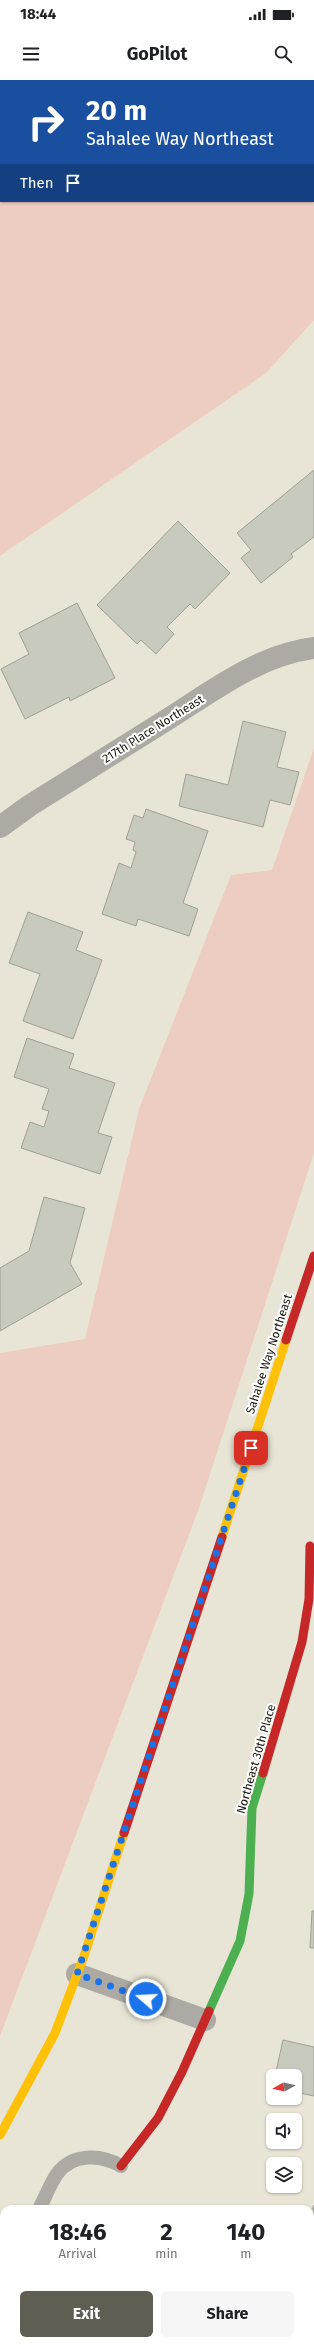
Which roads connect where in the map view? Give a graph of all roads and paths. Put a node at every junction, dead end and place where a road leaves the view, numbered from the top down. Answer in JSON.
{"nodes":[{"id":1,"x":314,"y":648,"type":"edge"},
{"id":2,"x":0,"y":827,"type":"edge"},
{"id":3,"x":314,"y":1256,"type":"edge"},
{"id":4,"x":310,"y":1546,"type":"dead end"},
{"id":5,"x":77,"y":1974,"type":"junction"},
{"id":6,"x":205,"y":2020,"type":"junction"},
{"id":7,"x":0,"y":2135,"type":"edge"},
{"id":8,"x":121,"y":2166,"type":"joint"},
{"id":9,"x":41,"y":2205,"type":"edge"}],
"edges":[{"from":1,"to":2,"type":"street","name":"217th Place Northeast"},
{"from":3,"to":5,"type":"main road","name":"Sahalee Way Northeast"},
{"from":4,"to":6,"type":"main road","name":"Northeast 30th Place"},
{"from":5,"to":6,"type":"street"},
{"from":5,"to":7,"type":"main road","name":"Sahalee Way Northeast"},
{"from":6,"to":8,"type":"main road","name":"Northeast 30th Place"},
{"from":8,"to":9,"type":"lane"}]}
